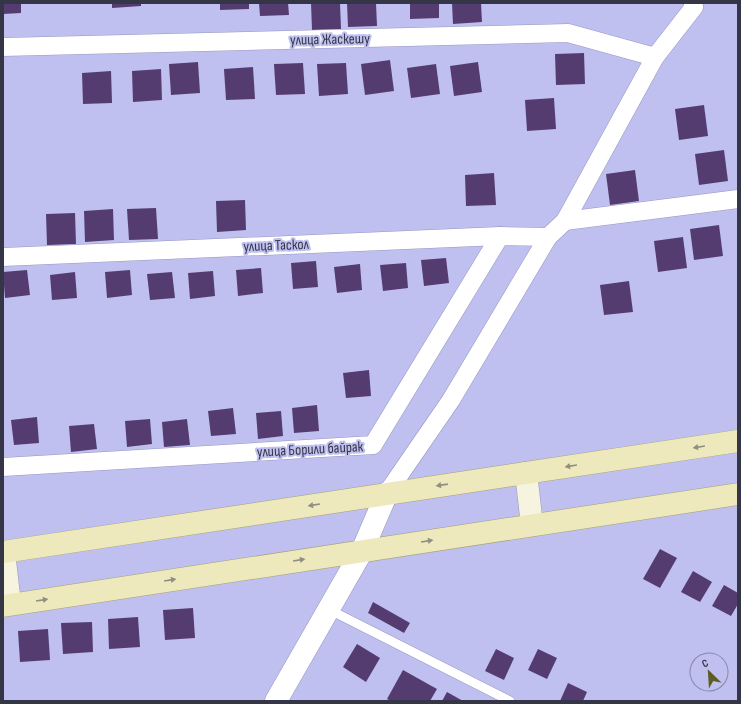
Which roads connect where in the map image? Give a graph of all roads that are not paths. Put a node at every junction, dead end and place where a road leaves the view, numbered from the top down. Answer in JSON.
{"nodes":[{"id":1,"x":697,"y":4,"type":"edge"},
{"id":2,"x":3,"y":47,"type":"edge"},
{"id":3,"x":655,"y":57,"type":"junction"},
{"id":4,"x":738,"y":200,"type":"edge"},
{"id":5,"x":565,"y":220,"type":"junction"},
{"id":6,"x":500,"y":236,"type":"junction"},
{"id":7,"x":548,"y":237,"type":"junction"},
{"id":8,"x":3,"y":257,"type":"edge"},
{"id":9,"x":738,"y":441,"type":"edge"},
{"id":10,"x":3,"y":467,"type":"edge"},
{"id":11,"x":526,"y":473,"type":"junction"},
{"id":12,"x":387,"y":493,"type":"junction"},
{"id":13,"x":738,"y":494,"type":"edge"},
{"id":14,"x":532,"y":525,"type":"junction"},
{"id":15,"x":362,"y":551,"type":"junction"},
{"id":16,"x":4,"y":552,"type":"edge"},
{"id":17,"x":6,"y":605,"type":"edge"},
{"id":18,"x":328,"y":609,"type":"junction"},
{"id":19,"x":276,"y":701,"type":"edge"},
{"id":20,"x":510,"y":701,"type":"edge"}],
"edges":[{"from":1,"to":3,"type":"street"},
{"from":2,"to":3,"type":"street","name":"улица Жаскешу"},
{"from":3,"to":5,"type":"street"},
{"from":4,"to":5,"type":"street"},
{"from":5,"to":7,"type":"street"},
{"from":6,"to":7,"type":"street","name":"улица Таскол"},
{"from":6,"to":8,"type":"street","name":"улица Таскол"},
{"from":6,"to":10,"type":"street","name":"улица Борили байрак"},
{"from":7,"to":12,"type":"street"},
{"from":9,"to":11,"type":"main road","one_way":true},
{"from":11,"to":12,"type":"main road","one_way":true},
{"from":11,"to":14,"type":"main road"},
{"from":12,"to":15,"type":"street"},
{"from":12,"to":16,"type":"main road","one_way":true},
{"from":13,"to":14,"type":"main road"},
{"from":15,"to":14,"type":"main road","one_way":true},
{"from":17,"to":15,"type":"main road","one_way":true},
{"from":15,"to":18,"type":"street"},
{"from":16,"to":17,"type":"main road"},
{"from":18,"to":19,"type":"street"},
{"from":18,"to":20,"type":"lane"}]}
